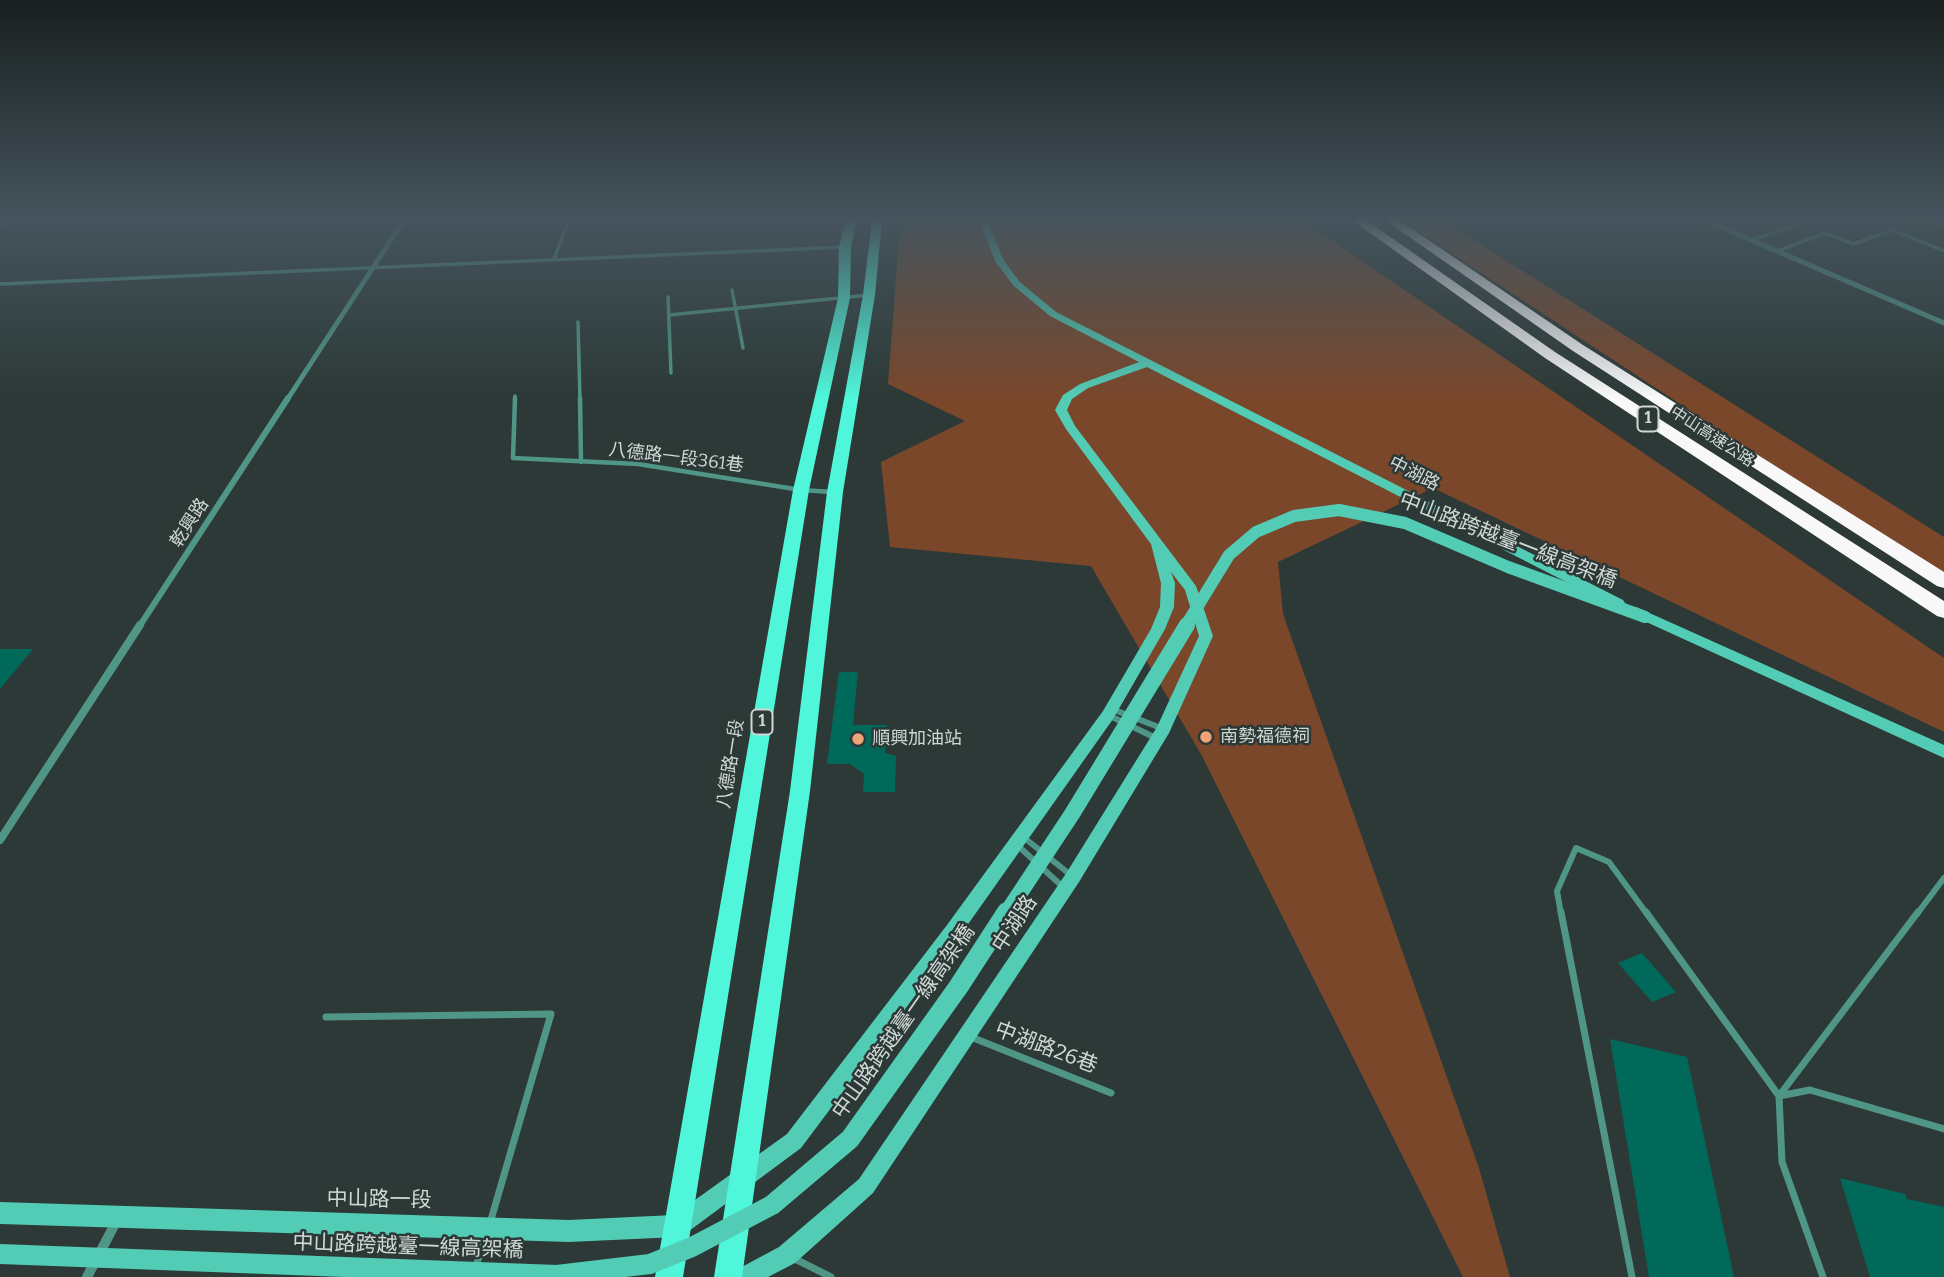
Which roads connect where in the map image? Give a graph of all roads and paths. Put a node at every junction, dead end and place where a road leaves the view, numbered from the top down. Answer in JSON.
{"nodes":[{"id":1,"x":110,"y":280,"type":"edge"},
{"id":2,"x":366,"y":280,"type":"edge"},
{"id":3,"x":844,"y":280,"type":"edge"},
{"id":4,"x":871,"y":280,"type":"edge"},
{"id":5,"x":1014,"y":280,"type":"edge"},
{"id":6,"x":1443,"y":280,"type":"edge"},
{"id":7,"x":1478,"y":280,"type":"edge"},
{"id":8,"x":1844,"y":280,"type":"edge"},
{"id":9,"x":0,"y":284,"type":"edge"},
{"id":10,"x":732,"y":290,"type":"dead end"},
{"id":11,"x":869,"y":295,"type":"junction"},
{"id":12,"x":668,"y":297,"type":"dead end"},
{"id":13,"x":844,"y":298,"type":"junction"},
{"id":14,"x":735,"y":308,"type":"junction"},
{"id":15,"x":668,"y":315,"type":"junction"},
{"id":16,"x":578,"y":322,"type":"dead end"},
{"id":17,"x":1944,"y":323,"type":"edge"},
{"id":18,"x":743,"y":348,"type":"dead end"},
{"id":19,"x":1150,"y":362,"type":"junction"},
{"id":20,"x":671,"y":373,"type":"dead end"},
{"id":21,"x":515,"y":396,"type":"dead end"},
{"id":22,"x":580,"y":462,"type":"junction"},
{"id":23,"x":801,"y":490,"type":"junction"},
{"id":24,"x":835,"y":492,"type":"junction"},
{"id":25,"x":1157,"y":545,"type":"junction"},
{"id":26,"x":1944,"y":581,"type":"edge"},
{"id":27,"x":1944,"y":611,"type":"edge"},
{"id":28,"x":1645,"y":617,"type":"junction"},
{"id":29,"x":1110,"y":712,"type":"junction"},
{"id":30,"x":1161,"y":734,"type":"junction"},
{"id":31,"x":1944,"y":752,"type":"edge"},
{"id":32,"x":1017,"y":839,"type":"junction"},
{"id":33,"x":0,"y":840,"type":"edge"},
{"id":34,"x":1944,"y":878,"type":"edge"},
{"id":35,"x":1069,"y":883,"type":"junction"},
{"id":36,"x":326,"y":1017,"type":"dead end"},
{"id":37,"x":968,"y":1036,"type":"junction"},
{"id":38,"x":1111,"y":1093,"type":"dead end"},
{"id":39,"x":1779,"y":1097,"type":"junction"},
{"id":40,"x":1944,"y":1129,"type":"edge"},
{"id":41,"x":741,"y":1180,"type":"junction"},
{"id":42,"x":0,"y":1213,"type":"edge"},
{"id":43,"x":118,"y":1218,"type":"junction"},
{"id":44,"x":677,"y":1226,"type":"junction"},
{"id":45,"x":488,"y":1227,"type":"junction"},
{"id":46,"x":0,"y":1254,"type":"edge"},
{"id":47,"x":787,"y":1255,"type":"junction"},
{"id":48,"x":88,"y":1277,"type":"edge"},
{"id":49,"x":473,"y":1277,"type":"edge"},
{"id":50,"x":669,"y":1277,"type":"edge"},
{"id":51,"x":728,"y":1277,"type":"edge"},
{"id":52,"x":746,"y":1277,"type":"edge"},
{"id":53,"x":831,"y":1277,"type":"edge"},
{"id":54,"x":1632,"y":1277,"type":"edge"},
{"id":55,"x":1823,"y":1277,"type":"edge"}],
"edges":[{"from":1,"to":9,"type":"lane"},
{"from":2,"to":33,"type":"street","name":"乾興路"},
{"from":3,"to":13,"type":"main road","name":"八德路一段","number":"1"},
{"from":4,"to":11,"type":"main road"},
{"from":5,"to":19,"type":"street"},
{"from":6,"to":27,"type":"highway","name":"中山高速公路","number":"1"},
{"from":7,"to":26,"type":"highway","name":"中山高速公路","number":"1"},
{"from":8,"to":17,"type":"street"},
{"from":10,"to":14,"type":"lane"},
{"from":11,"to":13,"type":"lane"},
{"from":11,"to":24,"type":"main road"},
{"from":12,"to":15,"type":"lane"},
{"from":13,"to":14,"type":"lane"},
{"from":13,"to":23,"type":"main road","name":"八德路一段","number":"1"},
{"from":14,"to":15,"type":"lane"},
{"from":14,"to":18,"type":"lane"},
{"from":15,"to":20,"type":"lane"},
{"from":16,"to":22,"type":"lane"},
{"from":19,"to":25,"type":"street","name":"中湖路"},
{"from":19,"to":28,"type":"street","name":"中湖路"},
{"from":21,"to":22,"type":"lane","name":"八德路一段361巷"},
{"from":22,"to":23,"type":"lane","name":"八德路一段361巷"},
{"from":23,"to":24,"type":"lane","name":"八德路一段361巷"},
{"from":23,"to":44,"type":"main road","name":"八德路一段","number":"1"},
{"from":24,"to":41,"type":"main road"},
{"from":25,"to":29,"type":"street","name":"中湖路"},
{"from":25,"to":30,"type":"street","name":"中湖路"},
{"from":28,"to":31,"type":"street","name":"中湖路"},
{"from":28,"to":46,"type":"street","name":"中山路跨越臺一線高架橋","bridge":true},
{"from":29,"to":30,"type":"lane"},
{"from":29,"to":30,"type":"lane"},
{"from":29,"to":32,"type":"street","name":"中湖路"},
{"from":30,"to":35,"type":"street","name":"中湖路"},
{"from":32,"to":35,"type":"lane"},
{"from":32,"to":35,"type":"lane"},
{"from":32,"to":41,"type":"street","name":"中湖路"},
{"from":34,"to":39,"type":"lane"},
{"from":35,"to":37,"type":"street","name":"中湖路"},
{"from":36,"to":45,"type":"lane"},
{"from":37,"to":38,"type":"lane","name":"中湖路26巷"},
{"from":37,"to":47,"type":"street","name":"中湖路"},
{"from":39,"to":40,"type":"lane"},
{"from":39,"to":54,"type":"lane"},
{"from":39,"to":55,"type":"lane"},
{"from":41,"to":44,"type":"street"},
{"from":41,"to":51,"type":"main road"},
{"from":42,"to":43,"type":"street","name":"中山路一段"},
{"from":43,"to":45,"type":"street","name":"中山路一段"},
{"from":43,"to":48,"type":"street"},
{"from":44,"to":45,"type":"street","name":"中山路一段"},
{"from":44,"to":50,"type":"main road","name":"八德路一段","number":"1"},
{"from":45,"to":49,"type":"lane"},
{"from":47,"to":52,"type":"street","name":"中湖路"},
{"from":47,"to":53,"type":"lane"}]}
